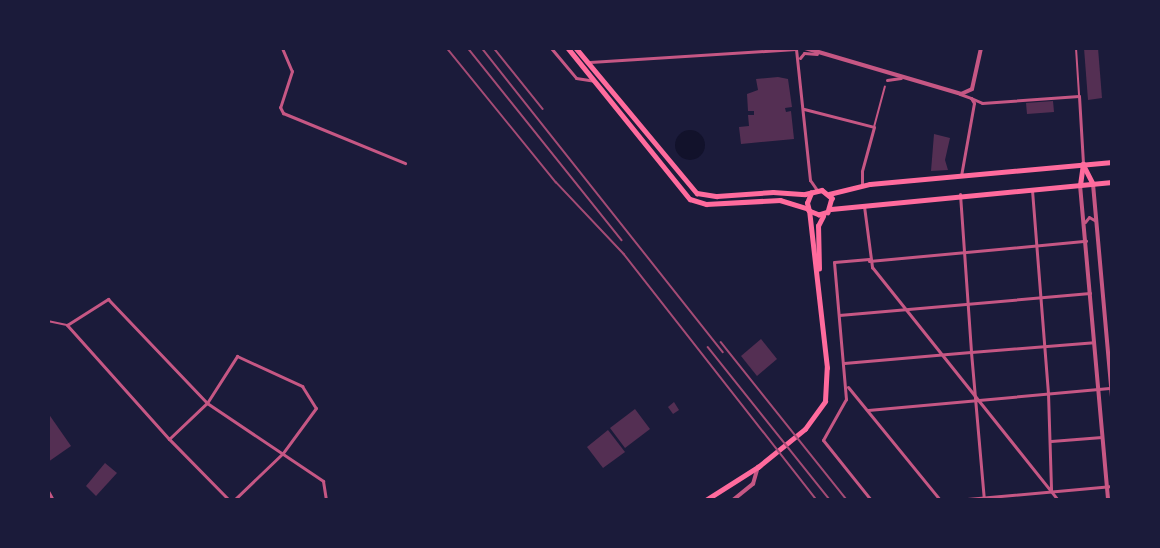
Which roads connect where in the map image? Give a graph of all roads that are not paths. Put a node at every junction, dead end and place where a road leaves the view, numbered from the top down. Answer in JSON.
{"nodes":[{"id":1,"x":282,"y":48,"type":"edge"},
{"id":2,"x":551,"y":48,"type":"edge"},
{"id":3,"x":568,"y":48,"type":"edge"},
{"id":4,"x":576,"y":48,"type":"edge"},
{"id":5,"x":791,"y":48,"type":"edge"},
{"id":6,"x":805,"y":48,"type":"edge"},
{"id":7,"x":1076,"y":48,"type":"edge"},
{"id":8,"x":981,"y":49,"type":"edge"},
{"id":9,"x":817,"y":54,"type":"junction"},
{"id":10,"x":800,"y":60,"type":"junction"},
{"id":11,"x":902,"y":78,"type":"junction"},
{"id":12,"x":887,"y":80,"type":"dead end"},
{"id":13,"x":595,"y":82,"type":"junction"},
{"id":14,"x":885,"y":86,"type":"dead end"},
{"id":15,"x":955,"y":93,"type":"junction"},
{"id":16,"x":1079,"y":96,"type":"junction"},
{"id":17,"x":971,"y":98,"type":"junction"},
{"id":18,"x":804,"y":109,"type":"junction"},
{"id":19,"x":874,"y":127,"type":"junction"},
{"id":20,"x":1112,"y":162,"type":"edge"},
{"id":21,"x":405,"y":163,"type":"dead end"},
{"id":22,"x":1083,"y":164,"type":"junction"},
{"id":23,"x":961,"y":176,"type":"junction"},
{"id":24,"x":1112,"y":182,"type":"edge"},
{"id":25,"x":1093,"y":184,"type":"junction"},
{"id":26,"x":1080,"y":185,"type":"junction"},
{"id":27,"x":862,"y":186,"type":"junction"},
{"id":28,"x":1032,"y":188,"type":"junction"},
{"id":29,"x":817,"y":190,"type":"junction"},
{"id":30,"x":811,"y":193,"type":"junction"},
{"id":31,"x":829,"y":194,"type":"junction"},
{"id":32,"x":960,"y":194,"type":"junction"},
{"id":33,"x":864,"y":204,"type":"junction"},
{"id":34,"x":808,"y":209,"type":"junction"},
{"id":35,"x":831,"y":209,"type":"junction"},
{"id":36,"x":825,"y":214,"type":"junction"},
{"id":37,"x":1096,"y":221,"type":"junction"},
{"id":38,"x":1084,"y":225,"type":"junction"},
{"id":39,"x":1086,"y":241,"type":"junction"},
{"id":40,"x":1036,"y":244,"type":"junction"},
{"id":41,"x":963,"y":252,"type":"junction"},
{"id":42,"x":869,"y":260,"type":"junction"},
{"id":43,"x":818,"y":283,"type":"junction"},
{"id":44,"x":1090,"y":293,"type":"junction"},
{"id":45,"x":1039,"y":297,"type":"junction"},
{"id":46,"x":968,"y":303,"type":"junction"},
{"id":47,"x":904,"y":309,"type":"junction"},
{"id":48,"x":839,"y":315,"type":"junction"},
{"id":49,"x":48,"y":321,"type":"edge"},
{"id":50,"x":67,"y":325,"type":"junction"},
{"id":51,"x":1094,"y":342,"type":"junction"},
{"id":52,"x":1044,"y":346,"type":"junction"},
{"id":53,"x":971,"y":352,"type":"junction"},
{"id":54,"x":941,"y":355,"type":"junction"},
{"id":55,"x":844,"y":363,"type":"junction"},
{"id":56,"x":846,"y":386,"type":"junction"},
{"id":57,"x":1112,"y":388,"type":"edge"},
{"id":58,"x":1098,"y":389,"type":"junction"},
{"id":59,"x":1048,"y":393,"type":"junction"},
{"id":60,"x":1112,"y":397,"type":"edge"},
{"id":61,"x":977,"y":400,"type":"junction"},
{"id":62,"x":207,"y":402,"type":"junction"},
{"id":63,"x":868,"y":410,"type":"junction"},
{"id":64,"x":1102,"y":437,"type":"junction"},
{"id":65,"x":169,"y":439,"type":"junction"},
{"id":66,"x":1051,"y":441,"type":"junction"},
{"id":67,"x":283,"y":453,"type":"junction"},
{"id":68,"x":758,"y":466,"type":"junction"},
{"id":69,"x":1109,"y":487,"type":"edge"},
{"id":70,"x":48,"y":491,"type":"edge"},
{"id":71,"x":1051,"y":492,"type":"junction"},
{"id":72,"x":984,"y":499,"type":"edge"},
{"id":73,"x":53,"y":500,"type":"edge"},
{"id":74,"x":229,"y":500,"type":"edge"},
{"id":75,"x":234,"y":500,"type":"edge"},
{"id":76,"x":326,"y":500,"type":"edge"},
{"id":77,"x":706,"y":500,"type":"edge"},
{"id":78,"x":733,"y":500,"type":"edge"},
{"id":79,"x":871,"y":500,"type":"edge"},
{"id":80,"x":939,"y":500,"type":"edge"},
{"id":81,"x":956,"y":500,"type":"edge"},
{"id":82,"x":1058,"y":500,"type":"edge"},
{"id":83,"x":1108,"y":500,"type":"edge"}],
"edges":[{"from":1,"to":21,"type":"street"},
{"from":2,"to":13,"type":"street"},
{"from":3,"to":13,"type":"main road"},
{"from":4,"to":5,"type":"street"},
{"from":4,"to":30,"type":"main road"},
{"from":5,"to":10,"type":"street"},
{"from":6,"to":9,"type":"street"},
{"from":7,"to":16,"type":"street"},
{"from":8,"to":15,"type":"street"},
{"from":9,"to":10,"type":"street"},
{"from":9,"to":11,"type":"street"},
{"from":10,"to":18,"type":"street"},
{"from":11,"to":12,"type":"street"},
{"from":11,"to":15,"type":"street"},
{"from":13,"to":34,"type":"main road"},
{"from":14,"to":19,"type":"street"},
{"from":15,"to":17,"type":"street"},
{"from":16,"to":17,"type":"street"},
{"from":16,"to":22,"type":"street"},
{"from":17,"to":23,"type":"street"},
{"from":18,"to":19,"type":"street"},
{"from":18,"to":29,"type":"street"},
{"from":19,"to":27,"type":"street"},
{"from":20,"to":22,"type":"main road"},
{"from":22,"to":23,"type":"main road"},
{"from":22,"to":25,"type":"main road"},
{"from":22,"to":26,"type":"main road"},
{"from":23,"to":27,"type":"main road"},
{"from":24,"to":25,"type":"main road"},
{"from":25,"to":26,"type":"main road"},
{"from":25,"to":37,"type":"street"},
{"from":26,"to":28,"type":"main road"},
{"from":26,"to":38,"type":"street"},
{"from":27,"to":31,"type":"main road"},
{"from":28,"to":32,"type":"main road"},
{"from":28,"to":40,"type":"street"},
{"from":29,"to":30,"type":"main road"},
{"from":29,"to":31,"type":"main road"},
{"from":30,"to":34,"type":"main road"},
{"from":31,"to":35,"type":"main road"},
{"from":32,"to":33,"type":"main road"},
{"from":32,"to":41,"type":"street"},
{"from":33,"to":35,"type":"main road"},
{"from":33,"to":42,"type":"street"},
{"from":34,"to":36,"type":"main road"},
{"from":34,"to":43,"type":"main road"},
{"from":35,"to":36,"type":"main road"},
{"from":36,"to":43,"type":"main road"},
{"from":37,"to":38,"type":"street"},
{"from":37,"to":57,"type":"street"},
{"from":38,"to":39,"type":"street"},
{"from":39,"to":40,"type":"street"},
{"from":39,"to":44,"type":"street"},
{"from":40,"to":41,"type":"street"},
{"from":40,"to":45,"type":"street"},
{"from":41,"to":42,"type":"street"},
{"from":41,"to":46,"type":"street"},
{"from":42,"to":47,"type":"street"},
{"from":42,"to":48,"type":"street"},
{"from":43,"to":68,"type":"main road"},
{"from":44,"to":45,"type":"street"},
{"from":44,"to":51,"type":"street"},
{"from":45,"to":46,"type":"street"},
{"from":45,"to":52,"type":"street"},
{"from":46,"to":47,"type":"street"},
{"from":46,"to":53,"type":"street"},
{"from":47,"to":48,"type":"street"},
{"from":47,"to":54,"type":"street"},
{"from":48,"to":55,"type":"street"},
{"from":49,"to":50,"type":"lane"},
{"from":50,"to":62,"type":"street"},
{"from":50,"to":65,"type":"street"},
{"from":51,"to":52,"type":"street"},
{"from":51,"to":58,"type":"street"},
{"from":52,"to":53,"type":"street"},
{"from":52,"to":59,"type":"street"},
{"from":53,"to":54,"type":"street"},
{"from":53,"to":61,"type":"street"},
{"from":54,"to":55,"type":"street"},
{"from":54,"to":61,"type":"street"},
{"from":55,"to":56,"type":"street"},
{"from":56,"to":63,"type":"street"},
{"from":56,"to":79,"type":"street"},
{"from":57,"to":58,"type":"street"},
{"from":57,"to":60,"type":"street"},
{"from":58,"to":59,"type":"street"},
{"from":58,"to":64,"type":"street"},
{"from":59,"to":61,"type":"street"},
{"from":59,"to":66,"type":"street"},
{"from":61,"to":63,"type":"street"},
{"from":61,"to":71,"type":"street"},
{"from":61,"to":72,"type":"street"},
{"from":62,"to":65,"type":"street"},
{"from":62,"to":67,"type":"street"},
{"from":62,"to":67,"type":"street"},
{"from":63,"to":80,"type":"street"},
{"from":64,"to":66,"type":"street"},
{"from":64,"to":69,"type":"street"},
{"from":65,"to":74,"type":"street"},
{"from":66,"to":71,"type":"street"},
{"from":67,"to":75,"type":"street"},
{"from":67,"to":76,"type":"street"},
{"from":68,"to":77,"type":"main road"},
{"from":68,"to":78,"type":"street"},
{"from":69,"to":71,"type":"street"},
{"from":69,"to":83,"type":"street"},
{"from":70,"to":73,"type":"street"},
{"from":71,"to":72,"type":"street"},
{"from":71,"to":82,"type":"street"},
{"from":72,"to":81,"type":"street"}]}
